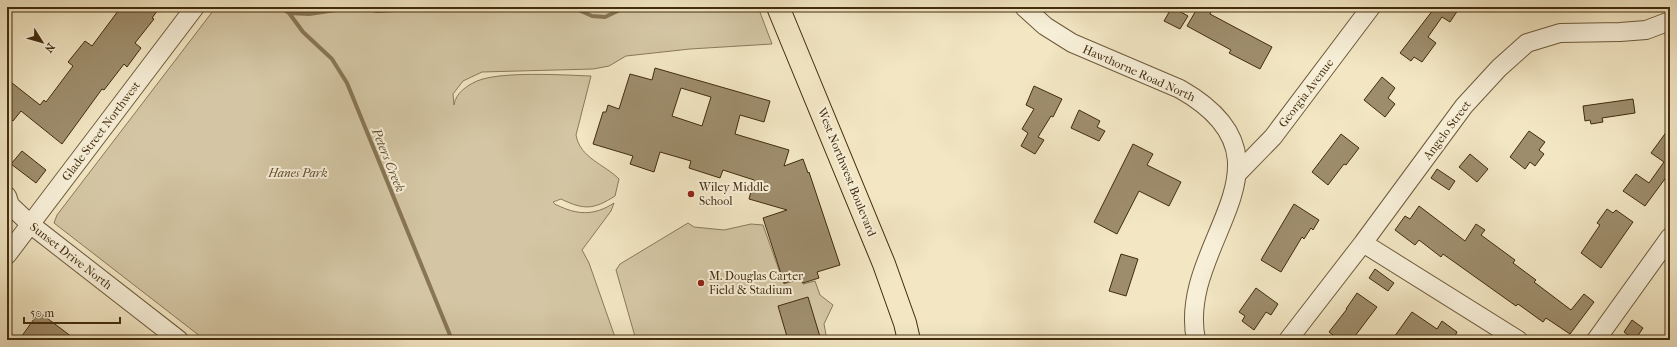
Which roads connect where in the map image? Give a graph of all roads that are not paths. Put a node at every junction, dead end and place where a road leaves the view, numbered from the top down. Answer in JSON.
{"nodes":[{"id":1,"x":195,"y":7,"type":"edge"},
{"id":2,"x":1024,"y":7,"type":"edge"},
{"id":3,"x":1371,"y":7,"type":"edge"},
{"id":4,"x":782,"y":10,"type":"edge"},
{"id":5,"x":1670,"y":21,"type":"edge"},
{"id":6,"x":1237,"y":174,"type":"junction"},
{"id":7,"x":7,"y":196,"type":"edge"},
{"id":8,"x":30,"y":224,"type":"junction"},
{"id":9,"x":1670,"y":237,"type":"edge"},
{"id":10,"x":1363,"y":243,"type":"junction"},
{"id":11,"x":7,"y":255,"type":"edge"},
{"id":12,"x":179,"y":340,"type":"edge"},
{"id":13,"x":909,"y":340,"type":"edge"},
{"id":14,"x":1196,"y":340,"type":"edge"},
{"id":15,"x":1288,"y":340,"type":"edge"},
{"id":16,"x":1518,"y":340,"type":"edge"},
{"id":17,"x":1596,"y":340,"type":"edge"}],
"edges":[{"from":1,"to":8,"type":"street","name":"Glade Street Northwest"},
{"from":2,"to":6,"type":"street","name":"Hawthorne Road North"},
{"from":3,"to":6,"type":"street","name":"Georgia Avenue"},
{"from":4,"to":13,"type":"main road","name":"West Northwest Boulevard"},
{"from":5,"to":10,"type":"street","name":"Angelo Street"},
{"from":6,"to":14,"type":"street","name":"Hawthorne Road North"},
{"from":7,"to":8,"type":"street","name":"Sunset Drive North"},
{"from":8,"to":11,"type":"street","name":"Glade Street Northwest"},
{"from":8,"to":12,"type":"street","name":"Sunset Drive North"},
{"from":9,"to":17,"type":"street"},
{"from":10,"to":15,"type":"street","name":"Angelo Street"},
{"from":10,"to":16,"type":"street"}]}
